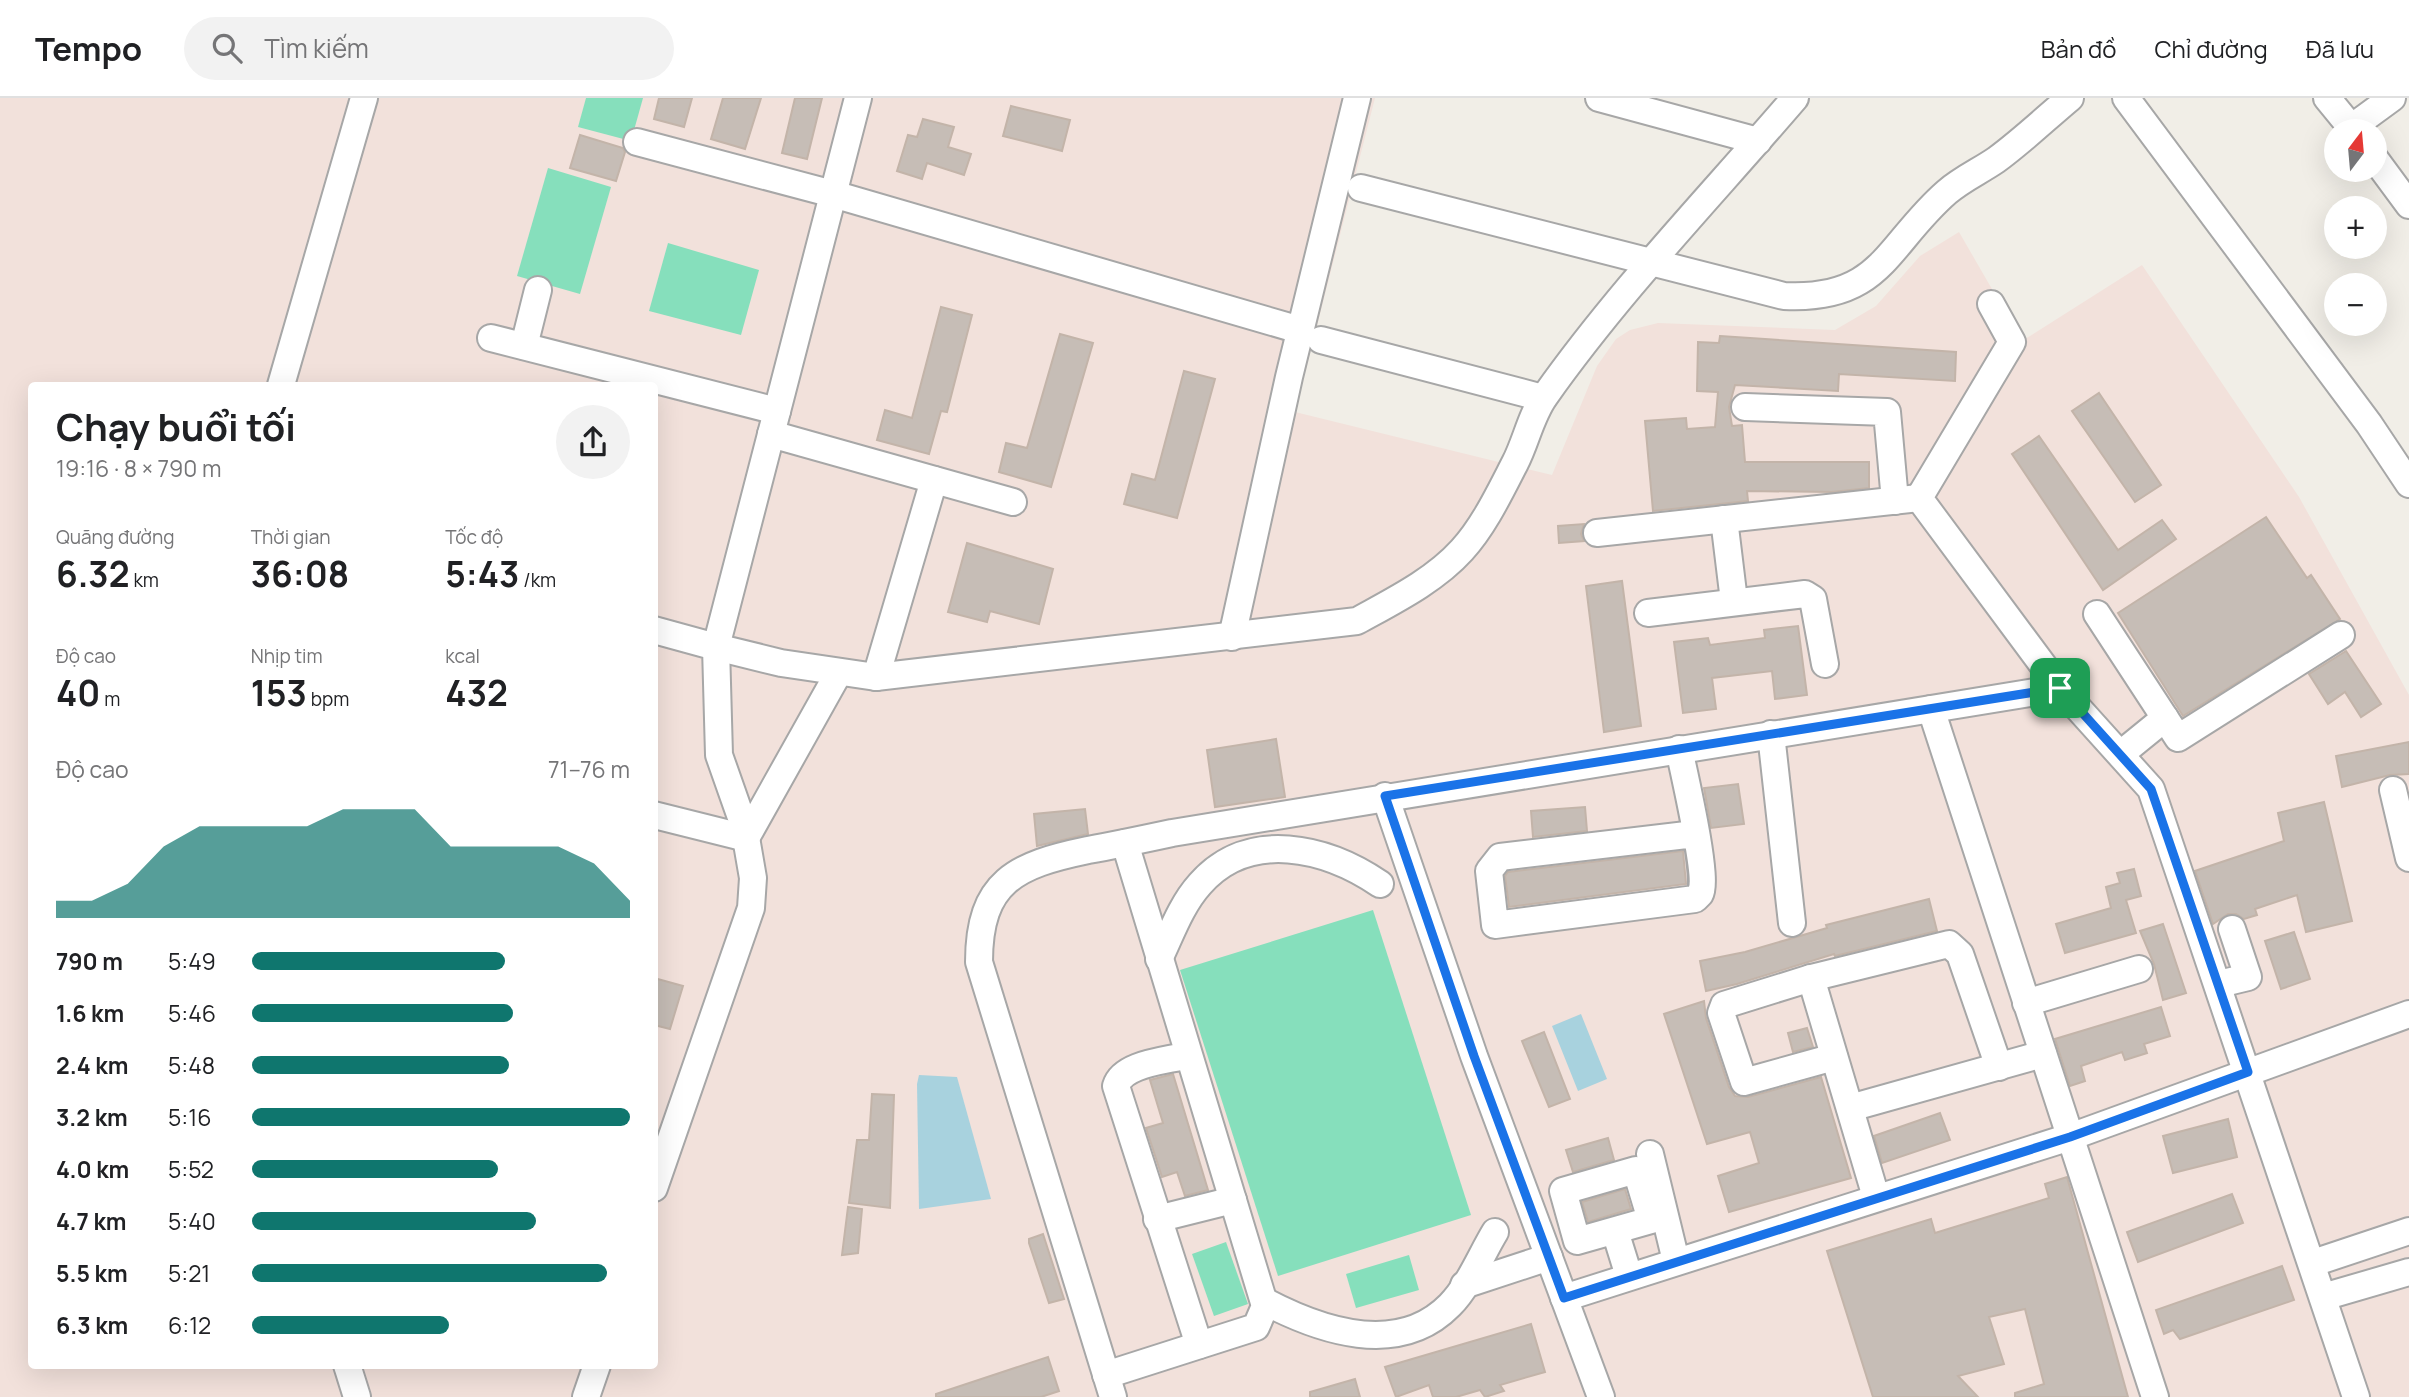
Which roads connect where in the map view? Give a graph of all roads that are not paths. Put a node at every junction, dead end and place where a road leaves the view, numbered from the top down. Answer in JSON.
{"nodes":[{"id":1,"x":364,"y":98,"type":"edge"},
{"id":2,"x":858,"y":98,"type":"edge"},
{"id":3,"x":1357,"y":98,"type":"edge"},
{"id":4,"x":1600,"y":98,"type":"edge"},
{"id":5,"x":1795,"y":98,"type":"edge"},
{"id":6,"x":2070,"y":98,"type":"edge"},
{"id":7,"x":2126,"y":98,"type":"edge"},
{"id":8,"x":2327,"y":98,"type":"edge"},
{"id":9,"x":2392,"y":98,"type":"edge"},
{"id":10,"x":2343,"y":119,"type":"edge"},
{"id":11,"x":2366,"y":119,"type":"edge"},
{"id":12,"x":1758,"y":141,"type":"junction"},
{"id":13,"x":637,"y":142,"type":"dead end"},
{"id":14,"x":2387,"y":175,"type":"edge"},
{"id":15,"x":1361,"y":188,"type":"dead end"},
{"id":16,"x":833,"y":194,"type":"junction"},
{"id":17,"x":2409,"y":205,"type":"edge"},
{"id":18,"x":1651,"y":262,"type":"junction"},
{"id":19,"x":538,"y":290,"type":"dead end"},
{"id":20,"x":1991,"y":304,"type":"dead end"},
{"id":21,"x":1311,"y":335,"type":"junction"},
{"id":22,"x":491,"y":338,"type":"dead end"},
{"id":23,"x":524,"y":346,"type":"junction"},
{"id":24,"x":282,"y":382,"type":"edge"},
{"id":25,"x":641,"y":382,"type":"edge"},
{"id":26,"x":658,"y":387,"type":"edge"},
{"id":27,"x":1543,"y":398,"type":"junction"},
{"id":28,"x":1745,"y":407,"type":"dead end"},
{"id":29,"x":774,"y":423,"type":"junction"},
{"id":30,"x":934,"y":480,"type":"junction"},
{"id":31,"x":2409,"y":484,"type":"edge"},
{"id":32,"x":1907,"y":499,"type":"junction"},
{"id":33,"x":1013,"y":502,"type":"dead end"},
{"id":34,"x":1724,"y":519,"type":"junction"},
{"id":35,"x":1597,"y":533,"type":"dead end"},
{"id":36,"x":1734,"y":601,"type":"junction"},
{"id":37,"x":1648,"y":613,"type":"dead end"},
{"id":38,"x":2097,"y":614,"type":"dead end"},
{"id":39,"x":658,"y":631,"type":"edge"},
{"id":40,"x":2341,"y":635,"type":"dead end"},
{"id":41,"x":1232,"y":637,"type":"junction"},
{"id":42,"x":716,"y":647,"type":"junction"},
{"id":43,"x":1825,"y":664,"type":"dead end"},
{"id":44,"x":839,"y":672,"type":"junction"},
{"id":45,"x":876,"y":677,"type":"junction"},
{"id":46,"x":2060,"y":688,"type":"junction"},
{"id":47,"x":1931,"y":709,"type":"junction"},
{"id":48,"x":2165,"y":718,"type":"junction"},
{"id":49,"x":1771,"y":734,"type":"junction"},
{"id":50,"x":1679,"y":749,"type":"junction"},
{"id":51,"x":2122,"y":753,"type":"junction"},
{"id":52,"x":2393,"y":790,"type":"dead end"},
{"id":53,"x":1385,"y":796,"type":"junction"},
{"id":54,"x":658,"y":816,"type":"edge"},
{"id":55,"x":1695,"y":834,"type":"junction"},
{"id":56,"x":746,"y":838,"type":"junction"},
{"id":57,"x":1125,"y":843,"type":"junction"},
{"id":58,"x":2409,"y":858,"type":"edge"},
{"id":59,"x":1380,"y":884,"type":"dead end"},
{"id":60,"x":1792,"y":923,"type":"dead end"},
{"id":61,"x":2232,"y":929,"type":"dead end"},
{"id":62,"x":1158,"y":959,"type":"junction"},
{"id":63,"x":2139,"y":969,"type":"dead end"},
{"id":64,"x":1811,"y":978,"type":"junction"},
{"id":65,"x":2219,"y":984,"type":"junction"},
{"id":66,"x":2026,"y":1003,"type":"junction"},
{"id":67,"x":2409,"y":1014,"type":"edge"},
{"id":68,"x":1188,"y":1055,"type":"junction"},
{"id":69,"x":2043,"y":1055,"type":"junction"},
{"id":70,"x":1834,"y":1056,"type":"junction"},
{"id":71,"x":1999,"y":1067,"type":"junction"},
{"id":72,"x":2248,"y":1072,"type":"junction"},
{"id":73,"x":1850,"y":1108,"type":"junction"},
{"id":74,"x":2070,"y":1137,"type":"junction"},
{"id":75,"x":1650,"y":1154,"type":"dead end"},
{"id":76,"x":658,"y":1176,"type":"edge"},
{"id":77,"x":1876,"y":1197,"type":"junction"},
{"id":78,"x":1233,"y":1200,"type":"junction"},
{"id":79,"x":1157,"y":1219,"type":"junction"},
{"id":80,"x":1495,"y":1231,"type":"dead end"},
{"id":81,"x":1615,"y":1231,"type":"dead end"},
{"id":82,"x":2409,"y":1231,"type":"edge"},
{"id":83,"x":1549,"y":1257,"type":"junction"},
{"id":84,"x":1676,"y":1261,"type":"junction"},
{"id":85,"x":2313,"y":1263,"type":"junction"},
{"id":86,"x":2409,"y":1272,"type":"edge"},
{"id":87,"x":1629,"y":1276,"type":"junction"},
{"id":88,"x":1464,"y":1285,"type":"junction"},
{"id":89,"x":2323,"y":1297,"type":"junction"},
{"id":90,"x":1564,"y":1298,"type":"junction"},
{"id":91,"x":1264,"y":1301,"type":"junction"},
{"id":92,"x":1199,"y":1345,"type":"junction"},
{"id":93,"x":347,"y":1369,"type":"edge"},
{"id":94,"x":596,"y":1369,"type":"edge"},
{"id":95,"x":1109,"y":1386,"type":"edge"},
{"id":96,"x":356,"y":1397,"type":"edge"},
{"id":97,"x":586,"y":1397,"type":"edge"},
{"id":98,"x":1601,"y":1397,"type":"edge"},
{"id":99,"x":2155,"y":1397,"type":"edge"},
{"id":100,"x":2356,"y":1397,"type":"edge"}],
"edges":[{"from":1,"to":24,"type":"street"},
{"from":2,"to":16,"type":"street"},
{"from":3,"to":21,"type":"street"},
{"from":4,"to":12,"type":"street"},
{"from":5,"to":12,"type":"street"},
{"from":6,"to":18,"type":"street"},
{"from":7,"to":31,"type":"street"},
{"from":8,"to":10,"type":"street"},
{"from":9,"to":11,"type":"street"},
{"from":12,"to":18,"type":"street"},
{"from":13,"to":16,"type":"street"},
{"from":14,"to":17,"type":"street"},
{"from":15,"to":18,"type":"street"},
{"from":16,"to":21,"type":"street"},
{"from":16,"to":29,"type":"street"},
{"from":18,"to":27,"type":"street"},
{"from":19,"to":23,"type":"street"},
{"from":20,"to":32,"type":"street"},
{"from":21,"to":27,"type":"street"},
{"from":21,"to":41,"type":"street"},
{"from":22,"to":23,"type":"street"},
{"from":23,"to":25,"type":"street"},
{"from":26,"to":29,"type":"street"},
{"from":27,"to":41,"type":"street"},
{"from":28,"to":32,"type":"street"},
{"from":29,"to":30,"type":"street"},
{"from":29,"to":42,"type":"street"},
{"from":30,"to":33,"type":"street"},
{"from":30,"to":45,"type":"street"},
{"from":32,"to":34,"type":"street"},
{"from":32,"to":46,"type":"street"},
{"from":34,"to":35,"type":"street"},
{"from":34,"to":36,"type":"street"},
{"from":36,"to":37,"type":"street"},
{"from":36,"to":43,"type":"street"},
{"from":38,"to":48,"type":"street"},
{"from":39,"to":42,"type":"street"},
{"from":40,"to":48,"type":"street"},
{"from":41,"to":45,"type":"street"},
{"from":42,"to":44,"type":"street"},
{"from":42,"to":56,"type":"street"},
{"from":44,"to":45,"type":"street"},
{"from":44,"to":56,"type":"street"},
{"from":46,"to":47,"type":"street"},
{"from":46,"to":51,"type":"street"},
{"from":47,"to":49,"type":"street"},
{"from":47,"to":66,"type":"street"},
{"from":48,"to":51,"type":"street"},
{"from":49,"to":50,"type":"street"},
{"from":49,"to":60,"type":"street"},
{"from":50,"to":53,"type":"street"},
{"from":50,"to":55,"type":"street"},
{"from":51,"to":65,"type":"street"},
{"from":52,"to":58,"type":"street"},
{"from":53,"to":57,"type":"street"},
{"from":53,"to":83,"type":"street"},
{"from":54,"to":56,"type":"street"},
{"from":55,"to":55,"type":"street"},
{"from":56,"to":76,"type":"street"},
{"from":57,"to":62,"type":"street"},
{"from":57,"to":95,"type":"street"},
{"from":59,"to":62,"type":"street"},
{"from":61,"to":65,"type":"street"},
{"from":62,"to":68,"type":"street"},
{"from":63,"to":66,"type":"street"},
{"from":64,"to":70,"type":"street"},
{"from":64,"to":70,"type":"street"},
{"from":64,"to":71,"type":"street"},
{"from":65,"to":72,"type":"street"},
{"from":66,"to":69,"type":"street"},
{"from":67,"to":72,"type":"street"},
{"from":68,"to":78,"type":"street"},
{"from":68,"to":79,"type":"street"},
{"from":69,"to":71,"type":"street"},
{"from":69,"to":74,"type":"street"},
{"from":70,"to":73,"type":"street"},
{"from":71,"to":73,"type":"street"},
{"from":72,"to":74,"type":"street"},
{"from":72,"to":85,"type":"street"},
{"from":73,"to":77,"type":"street"},
{"from":74,"to":77,"type":"street"},
{"from":74,"to":99,"type":"street"},
{"from":75,"to":84,"type":"street"},
{"from":77,"to":84,"type":"street"},
{"from":78,"to":79,"type":"street"},
{"from":78,"to":91,"type":"street"},
{"from":79,"to":92,"type":"street"},
{"from":80,"to":88,"type":"street"},
{"from":81,"to":87,"type":"street"},
{"from":82,"to":85,"type":"street"},
{"from":83,"to":88,"type":"street"},
{"from":83,"to":90,"type":"street"},
{"from":84,"to":87,"type":"street"},
{"from":85,"to":89,"type":"street"},
{"from":86,"to":89,"type":"street"},
{"from":87,"to":90,"type":"street"},
{"from":88,"to":91,"type":"street"},
{"from":89,"to":100,"type":"street"},
{"from":90,"to":98,"type":"street"},
{"from":91,"to":92,"type":"street"},
{"from":92,"to":95,"type":"street"},
{"from":93,"to":96,"type":"street"},
{"from":94,"to":97,"type":"street"}]}
